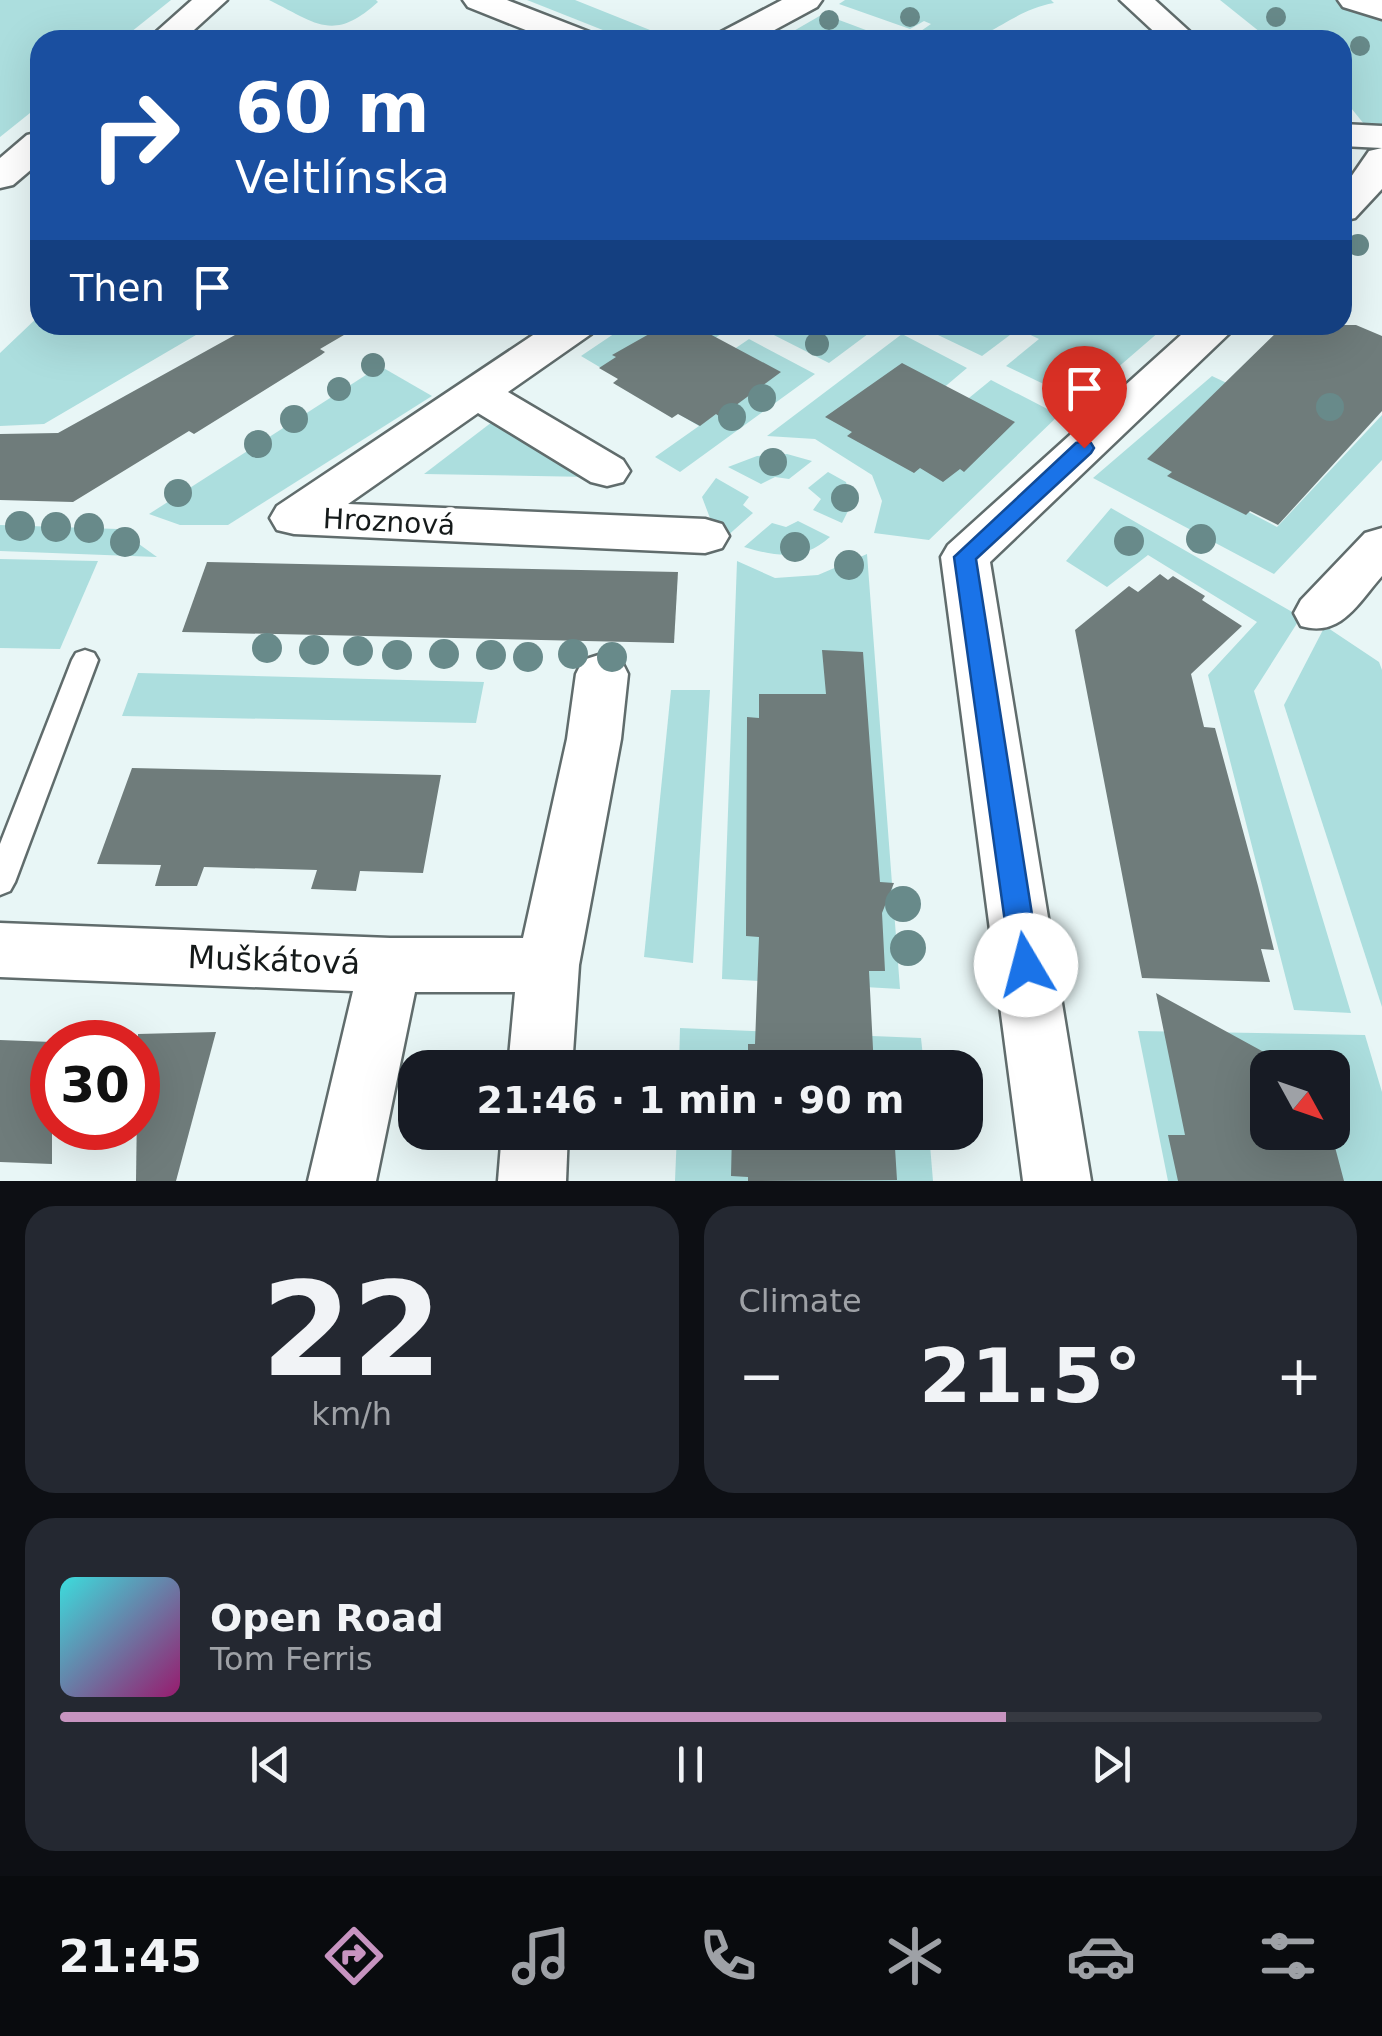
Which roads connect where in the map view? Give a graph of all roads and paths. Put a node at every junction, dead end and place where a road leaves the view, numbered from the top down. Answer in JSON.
{"nodes":[{"id":1,"x":211,"y":0,"type":"edge"},
{"id":2,"x":479,"y":0,"type":"edge"},
{"id":3,"x":742,"y":0,"type":"edge"},
{"id":4,"x":1136,"y":0,"type":"edge"},
{"id":5,"x":1354,"y":0,"type":"edge"},
{"id":6,"x":792,"y":7,"type":"edge"},
{"id":7,"x":1382,"y":9,"type":"edge"},
{"id":8,"x":176,"y":30,"type":"edge"},
{"id":9,"x":555,"y":30,"type":"edge"},
{"id":10,"x":749,"y":30,"type":"edge"},
{"id":11,"x":1171,"y":30,"type":"edge"},
{"id":12,"x":1352,"y":135,"type":"edge"},
{"id":13,"x":1382,"y":138,"type":"edge"},
{"id":14,"x":30,"y":152,"type":"edge"},
{"id":15,"x":1382,"y":159,"type":"edge"},
{"id":16,"x":0,"y":177,"type":"edge"},
{"id":17,"x":1357,"y":199,"type":"edge"},
{"id":18,"x":561,"y":335,"type":"edge"},
{"id":19,"x":1206,"y":335,"type":"edge"},
{"id":20,"x":477,"y":393,"type":"junction"},
{"id":21,"x":607,"y":471,"type":"dead end"},
{"id":22,"x":706,"y":536,"type":"dead end"},
{"id":23,"x":1382,"y":544,"type":"edge"},
{"id":24,"x":1318,"y":613,"type":"dead end"},
{"id":25,"x":85,"y":660,"type":"dead end"},
{"id":26,"x":602,"y":674,"type":"dead end"},
{"id":27,"x":0,"y":882,"type":"edge"},
{"id":28,"x":0,"y":950,"type":"edge"},
{"id":29,"x":390,"y":965,"type":"junction"},
{"id":30,"x":548,"y":965,"type":"junction"},
{"id":31,"x":541,"y":1050,"type":"edge"},
{"id":32,"x":534,"y":1150,"type":"edge"},
{"id":33,"x":342,"y":1181,"type":"edge"},
{"id":34,"x":532,"y":1181,"type":"edge"},
{"id":35,"x":1057,"y":1181,"type":"edge"}],
"edges":[{"from":1,"to":8,"type":"street"},
{"from":2,"to":9,"type":"street"},
{"from":3,"to":6,"type":"street"},
{"from":4,"to":11,"type":"street"},
{"from":5,"to":7,"type":"street"},
{"from":6,"to":10,"type":"street"},
{"from":12,"to":13,"type":"street"},
{"from":14,"to":16,"type":"street"},
{"from":15,"to":17,"type":"street"},
{"from":18,"to":20,"type":"street","name":"Hroznová"},
{"from":19,"to":35,"type":"street"},
{"from":20,"to":21,"type":"street"},
{"from":20,"to":22,"type":"street","name":"Hroznová"},
{"from":23,"to":24,"type":"street"},
{"from":25,"to":27,"type":"lane"},
{"from":26,"to":30,"type":"street"},
{"from":28,"to":29,"type":"street","name":"Muškátová"},
{"from":29,"to":30,"type":"street","name":"Muškátová"},
{"from":29,"to":33,"type":"street"},
{"from":30,"to":31,"type":"street"},
{"from":32,"to":34,"type":"street"}]}
